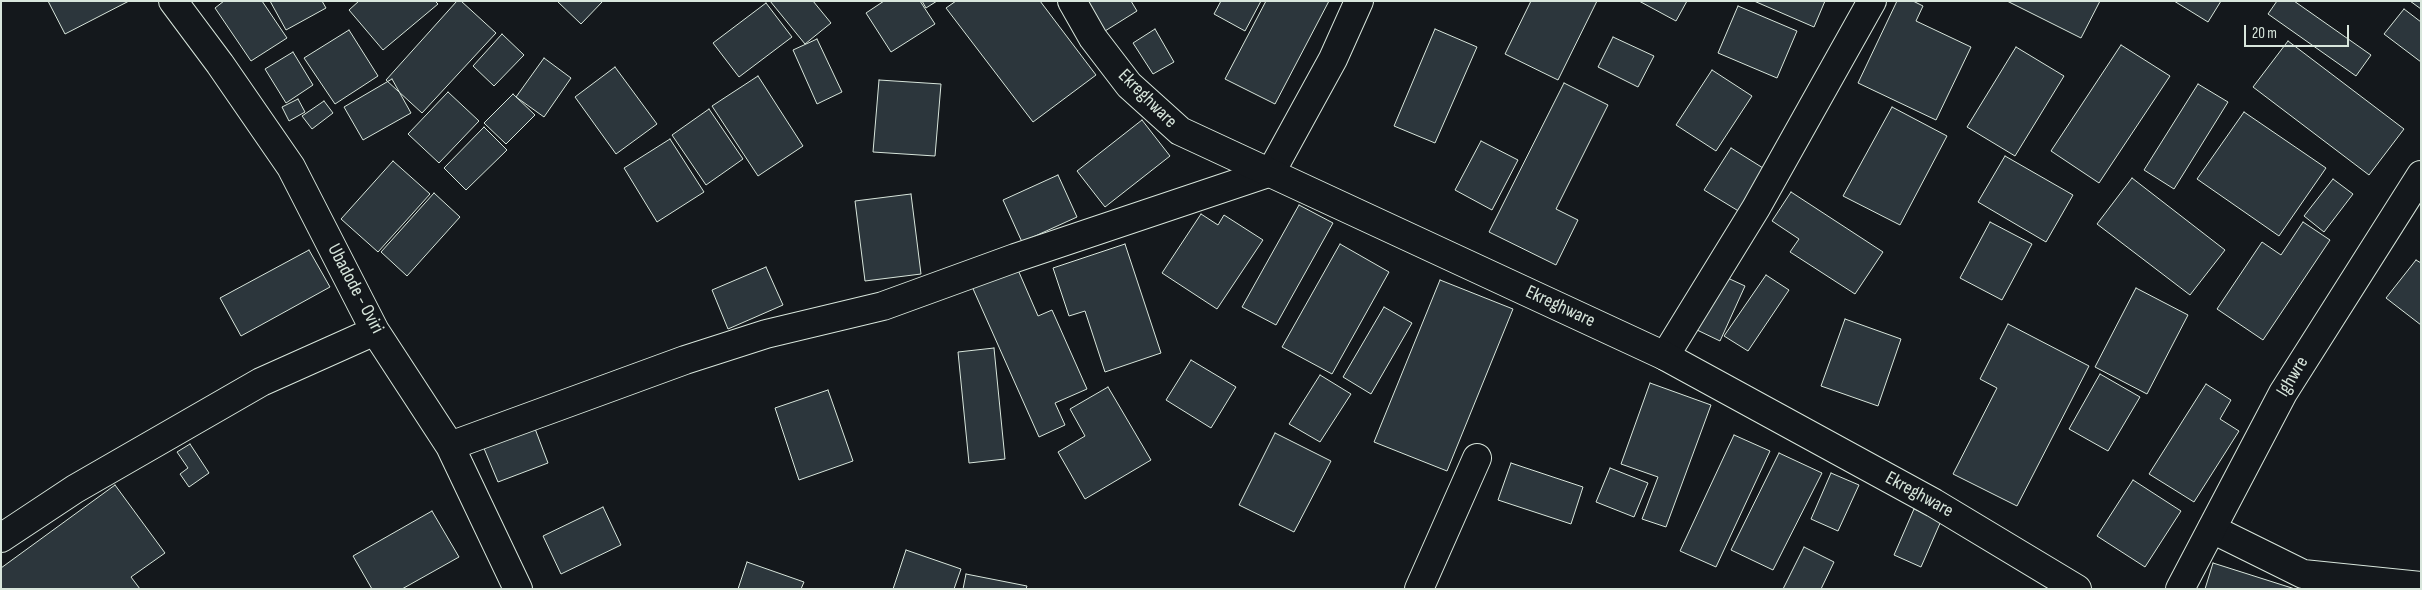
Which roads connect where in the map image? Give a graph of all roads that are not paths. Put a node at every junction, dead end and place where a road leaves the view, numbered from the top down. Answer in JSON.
{"nodes":[{"id":1,"x":173,"y":1,"type":"edge"},
{"id":2,"x":1072,"y":1,"type":"edge"},
{"id":3,"x":1359,"y":1,"type":"edge"},
{"id":4,"x":1872,"y":1,"type":"edge"},
{"id":5,"x":1271,"y":172,"type":"junction"},
{"id":6,"x":2421,"y":175,"type":"edge"},
{"id":7,"x":375,"y":331,"type":"junction"},
{"id":8,"x":1665,"y":356,"type":"junction"},
{"id":9,"x":450,"y":446,"type":"junction"},
{"id":10,"x":1476,"y":458,"type":"dead end"},
{"id":11,"x":2212,"y":529,"type":"junction"},
{"id":12,"x":1,"y":538,"type":"edge"},
{"id":13,"x":2421,"y":586,"type":"edge"},
{"id":14,"x":518,"y":589,"type":"edge"},
{"id":15,"x":1418,"y":589,"type":"edge"},
{"id":16,"x":2078,"y":589,"type":"edge"},
{"id":17,"x":2180,"y":589,"type":"edge"}],
"edges":[{"from":1,"to":7,"type":"street","name":"Ubadode - Oviri"},
{"from":2,"to":5,"type":"street","name":"Ekreghware"},
{"from":3,"to":5,"type":"street"},
{"from":4,"to":8,"type":"street"},
{"from":5,"to":8,"type":"street","name":"Ekreghware"},
{"from":5,"to":9,"type":"street"},
{"from":6,"to":11,"type":"street","name":"Ighwre"},
{"from":7,"to":9,"type":"street","name":"Ubadode - Oviri"},
{"from":7,"to":12,"type":"street"},
{"from":8,"to":16,"type":"street","name":"Ekreghware"},
{"from":9,"to":14,"type":"street","name":"Ubadode - Oviri"},
{"from":10,"to":15,"type":"street"},
{"from":11,"to":13,"type":"street"},
{"from":11,"to":17,"type":"street","name":"Ighwre"}]}
